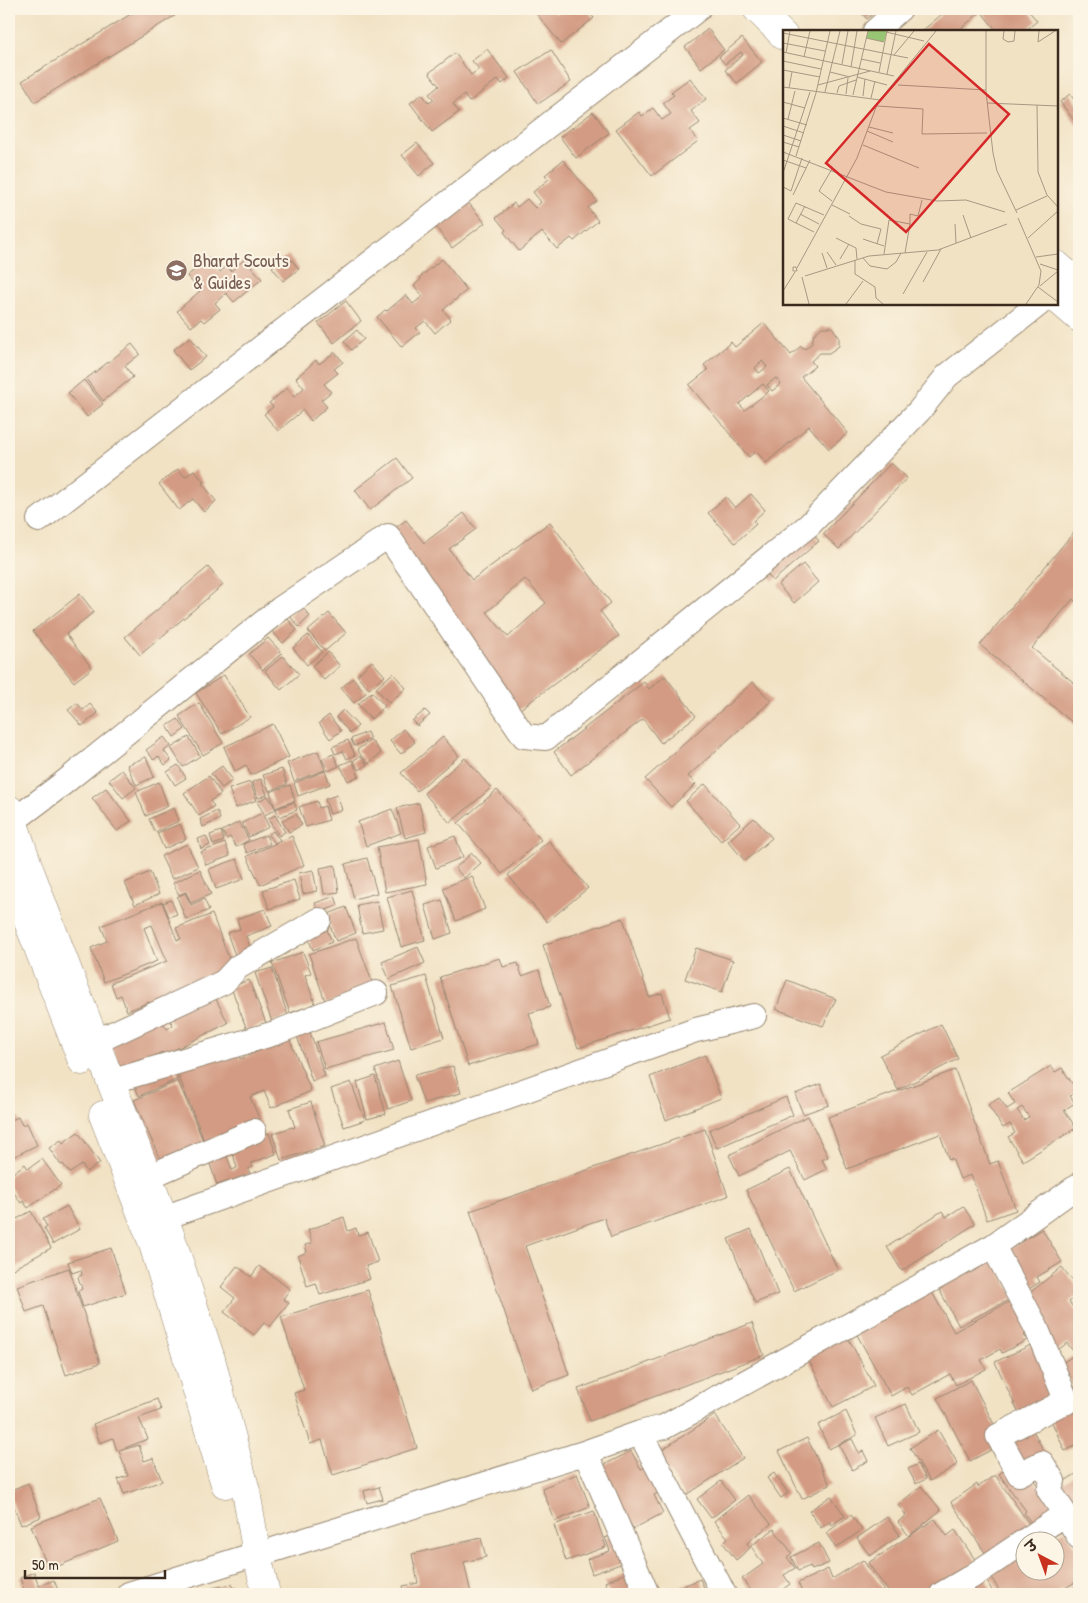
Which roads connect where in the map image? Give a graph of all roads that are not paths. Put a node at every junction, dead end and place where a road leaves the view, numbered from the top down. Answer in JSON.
{"nodes":[{"id":1,"x":698,"y":9,"type":"edge"},
{"id":2,"x":757,"y":9,"type":"edge"},
{"id":3,"x":782,"y":9,"type":"edge"},
{"id":4,"x":900,"y":9,"type":"edge"},
{"id":5,"x":803,"y":30,"type":"edge"},
{"id":6,"x":876,"y":30,"type":"edge"},
{"id":7,"x":783,"y":35,"type":"edge"},
{"id":8,"x":1058,"y":266,"type":"edge"},
{"id":9,"x":1079,"y":284,"type":"edge"},
{"id":10,"x":1058,"y":300,"type":"edge"},
{"id":11,"x":1038,"y":305,"type":"edge"},
{"id":12,"x":1079,"y":318,"type":"edge"},
{"id":13,"x":39,"y":520,"type":"dead end"},
{"id":14,"x":11,"y":815,"type":"edge"},
{"id":15,"x":9,"y":873,"type":"edge"},
{"id":16,"x":320,"y":920,"type":"dead end"},
{"id":17,"x":376,"y":993,"type":"dead end"},
{"id":18,"x":754,"y":1016,"type":"dead end"},
{"id":19,"x":95,"y":1042,"type":"junction"},
{"id":20,"x":110,"y":1082,"type":"junction"},
{"id":21,"x":254,"y":1131,"type":"dead end"},
{"id":22,"x":148,"y":1177,"type":"junction"},
{"id":23,"x":1079,"y":1185,"type":"edge"},
{"id":24,"x":163,"y":1218,"type":"junction"},
{"id":25,"x":992,"y":1246,"type":"junction"},
{"id":26,"x":640,"y":1433,"type":"junction"},
{"id":27,"x":584,"y":1452,"type":"junction"},
{"id":28,"x":1065,"y":1514,"type":"junction"},
{"id":29,"x":1079,"y":1537,"type":"edge"},
{"id":30,"x":252,"y":1556,"type":"junction"},
{"id":31,"x":129,"y":1594,"type":"edge"},
{"id":32,"x":254,"y":1594,"type":"edge"},
{"id":33,"x":266,"y":1594,"type":"edge"},
{"id":34,"x":647,"y":1594,"type":"edge"},
{"id":35,"x":724,"y":1594,"type":"edge"},
{"id":36,"x":942,"y":1594,"type":"edge"}],
"edges":[{"from":1,"to":13,"type":"street"},
{"from":2,"to":7,"type":"main road"},
{"from":3,"to":5,"type":"main road"},
{"from":4,"to":6,"type":"street"},
{"from":8,"to":9,"type":"main road"},
{"from":10,"to":12,"type":"main road"},
{"from":11,"to":14,"type":"street"},
{"from":14,"to":19,"type":"main road"},
{"from":15,"to":30,"type":"main road"},
{"from":16,"to":19,"type":"street"},
{"from":17,"to":20,"type":"street"},
{"from":18,"to":24,"type":"street"},
{"from":19,"to":20,"type":"main road"},
{"from":20,"to":22,"type":"main road"},
{"from":21,"to":22,"type":"street"},
{"from":22,"to":24,"type":"main road"},
{"from":23,"to":25,"type":"street"},
{"from":24,"to":30,"type":"main road"},
{"from":25,"to":26,"type":"street"},
{"from":25,"to":28,"type":"street"},
{"from":26,"to":27,"type":"street"},
{"from":26,"to":35,"type":"street"},
{"from":27,"to":30,"type":"street"},
{"from":27,"to":34,"type":"street"},
{"from":28,"to":29,"type":"street"},
{"from":28,"to":36,"type":"street"},
{"from":30,"to":31,"type":"street"},
{"from":30,"to":32,"type":"main road"},
{"from":30,"to":33,"type":"main road"}]}
